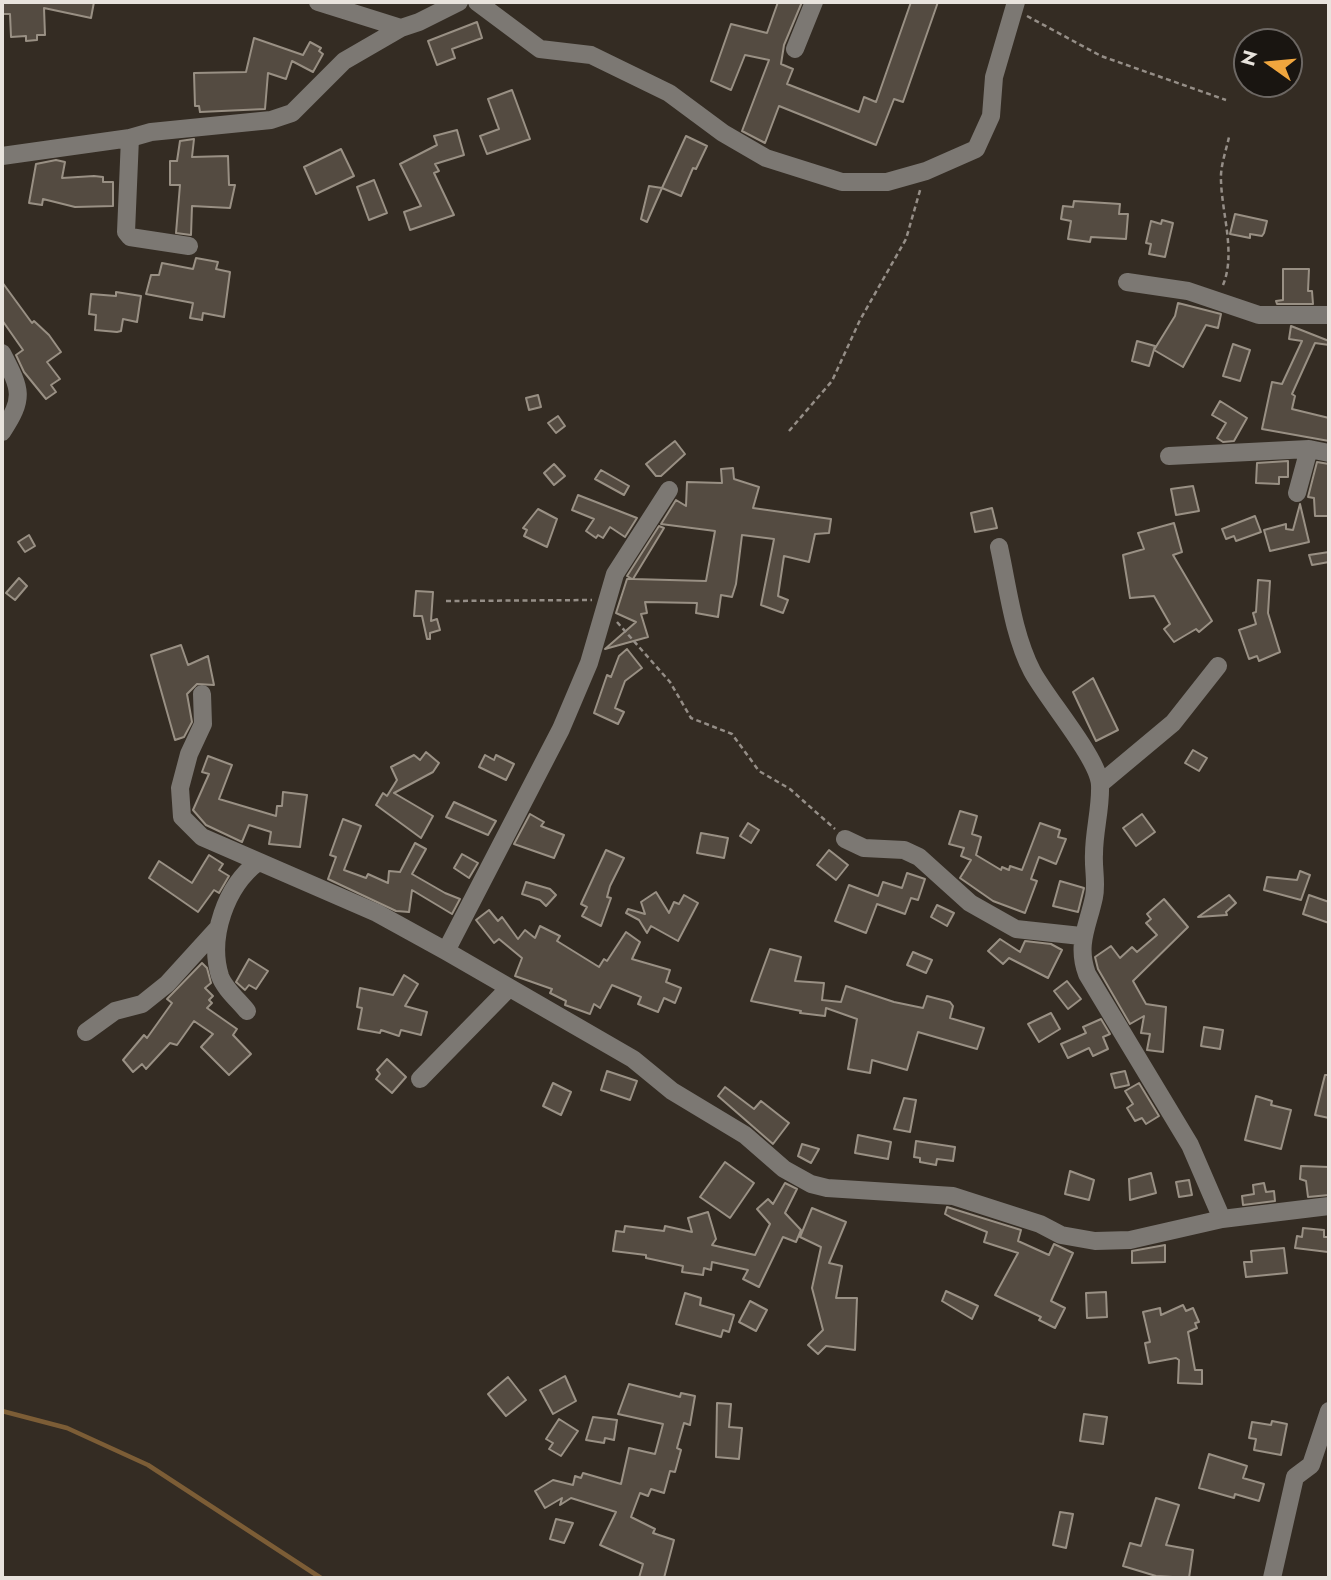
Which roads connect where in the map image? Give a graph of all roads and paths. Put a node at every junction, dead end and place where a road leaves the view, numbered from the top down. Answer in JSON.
{"nodes":[{"id":1,"x":318,"y":2,"type":"edge"},
{"id":2,"x":458,"y":2,"type":"edge"},
{"id":3,"x":477,"y":2,"type":"edge"},
{"id":4,"x":814,"y":2,"type":"edge"},
{"id":5,"x":1015,"y":5,"type":"edge"},
{"id":6,"x":401,"y":28,"type":"junction"},
{"id":7,"x":795,"y":49,"type":"dead end"},
{"id":8,"x":1226,"y":100,"type":"dead end"},
{"id":9,"x":1229,"y":137,"type":"dead end"},
{"id":10,"x":130,"y":138,"type":"junction"},
{"id":11,"x":2,"y":156,"type":"edge"},
{"id":12,"x":926,"y":171,"type":"junction"},
{"id":13,"x":189,"y":246,"type":"dead end"},
{"id":14,"x":1127,"y":282,"type":"dead end"},
{"id":15,"x":1216,"y":301,"type":"junction"},
{"id":16,"x":1329,"y":315,"type":"edge"},
{"id":17,"x":2,"y":353,"type":"edge"},
{"id":18,"x":789,"y":430,"type":"dead end"},
{"id":19,"x":2,"y":432,"type":"edge"},
{"id":20,"x":1309,"y":449,"type":"junction"},
{"id":21,"x":1329,"y":453,"type":"edge"},
{"id":22,"x":1169,"y":456,"type":"dead end"},
{"id":23,"x":670,"y":490,"type":"dead end"},
{"id":24,"x":1297,"y":493,"type":"dead end"},
{"id":25,"x":999,"y":547,"type":"dead end"},
{"id":26,"x":446,"y":601,"type":"dead end"},
{"id":27,"x":605,"y":603,"type":"junction"},
{"id":28,"x":1218,"y":666,"type":"dead end"},
{"id":29,"x":202,"y":694,"type":"dead end"},
{"id":30,"x":1100,"y":784,"type":"junction"},
{"id":31,"x":845,"y":839,"type":"joint"},
{"id":32,"x":258,"y":862,"type":"junction"},
{"id":33,"x":218,"y":928,"type":"junction"},
{"id":34,"x":1082,"y":936,"type":"junction"},
{"id":35,"x":446,"y":951,"type":"junction"},
{"id":36,"x":509,"y":988,"type":"junction"},
{"id":37,"x":247,"y":1011,"type":"dead end"},
{"id":38,"x":86,"y":1032,"type":"dead end"},
{"id":39,"x":420,"y":1079,"type":"dead end"},
{"id":40,"x":1329,"y":1206,"type":"edge"},
{"id":41,"x":1222,"y":1219,"type":"junction"},
{"id":42,"x":1329,"y":1411,"type":"edge"},
{"id":43,"x":1272,"y":1578,"type":"edge"}],
"edges":[{"from":1,"to":6,"type":"street"},
{"from":2,"to":6,"type":"street"},
{"from":3,"to":12,"type":"street"},
{"from":4,"to":7,"type":"street"},
{"from":5,"to":8,"type":"path"},
{"from":5,"to":12,"type":"street"},
{"from":6,"to":10,"type":"street"},
{"from":9,"to":15,"type":"path"},
{"from":10,"to":11,"type":"street"},
{"from":10,"to":13,"type":"street"},
{"from":12,"to":18,"type":"path"},
{"from":14,"to":15,"type":"street"},
{"from":15,"to":16,"type":"street"},
{"from":17,"to":19,"type":"street"},
{"from":20,"to":21,"type":"street"},
{"from":20,"to":22,"type":"street"},
{"from":20,"to":24,"type":"street"},
{"from":23,"to":27,"type":"street"},
{"from":25,"to":30,"type":"street"},
{"from":26,"to":27,"type":"path"},
{"from":27,"to":31,"type":"path"},
{"from":27,"to":35,"type":"street"},
{"from":28,"to":30,"type":"street"},
{"from":29,"to":32,"type":"street"},
{"from":30,"to":34,"type":"street"},
{"from":31,"to":34,"type":"street"},
{"from":32,"to":33,"type":"street"},
{"from":32,"to":35,"type":"street"},
{"from":33,"to":37,"type":"street"},
{"from":33,"to":38,"type":"street"},
{"from":34,"to":41,"type":"street"},
{"from":35,"to":36,"type":"street"},
{"from":36,"to":39,"type":"street"},
{"from":36,"to":41,"type":"street"},
{"from":40,"to":41,"type":"street"},
{"from":42,"to":43,"type":"street"}]}
